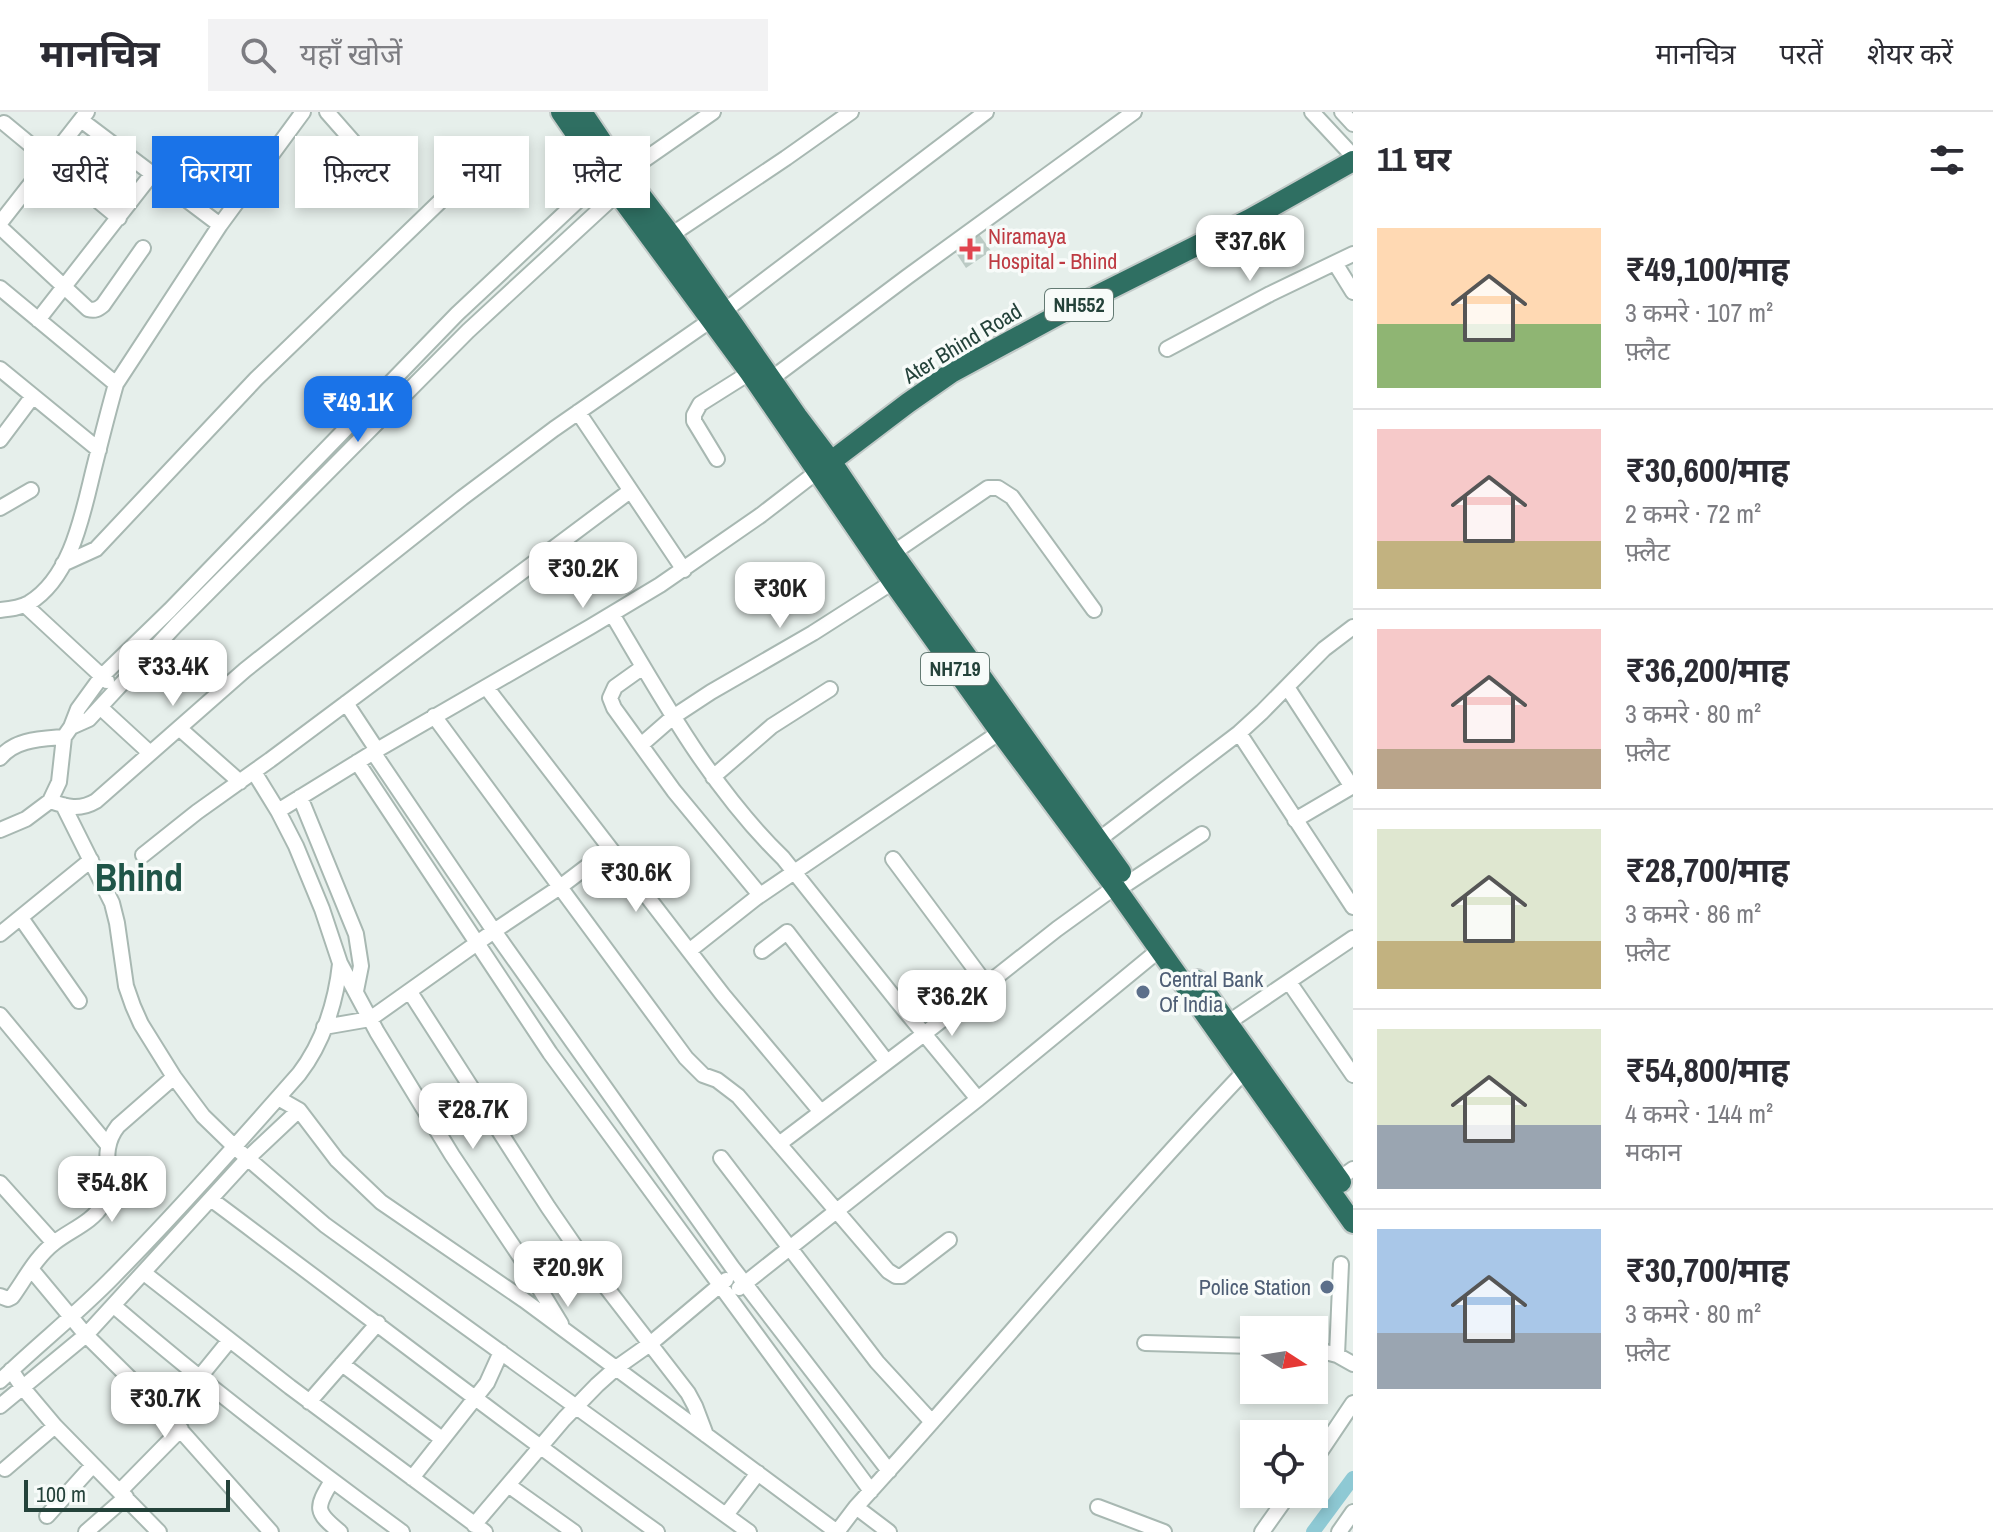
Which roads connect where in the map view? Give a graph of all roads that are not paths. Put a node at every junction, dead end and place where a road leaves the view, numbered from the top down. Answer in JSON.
{"nodes":[{"id":1,"x":303,"y":112,"type":"edge"},
{"id":2,"x":327,"y":112,"type":"edge"},
{"id":3,"x":561,"y":112,"type":"edge"},
{"id":4,"x":582,"y":112,"type":"edge"},
{"id":5,"x":713,"y":112,"type":"edge"},
{"id":6,"x":851,"y":112,"type":"edge"},
{"id":7,"x":986,"y":112,"type":"edge"},
{"id":8,"x":1134,"y":112,"type":"edge"},
{"id":9,"x":1312,"y":112,"type":"edge"},
{"id":10,"x":1342,"y":112,"type":"edge"},
{"id":11,"x":84,"y":116,"type":"edge"},
{"id":12,"x":4,"y":120,"type":"edge"},
{"id":13,"x":1353,"y":124,"type":"edge"},
{"id":14,"x":68,"y":136,"type":"edge"},
{"id":15,"x":348,"y":136,"type":"edge"},
{"id":16,"x":582,"y":136,"type":"edge"},
{"id":17,"x":595,"y":136,"type":"edge"},
{"id":18,"x":24,"y":138,"type":"edge"},
{"id":19,"x":650,"y":156,"type":"edge"},
{"id":20,"x":1353,"y":158,"type":"edge"},
{"id":21,"x":152,"y":174,"type":"joint"},
{"id":22,"x":24,"y":194,"type":"edge"},
{"id":23,"x":434,"y":207,"type":"edge"},
{"id":24,"x":107,"y":208,"type":"edge"},
{"id":25,"x":197,"y":208,"type":"edge"},
{"id":26,"x":582,"y":208,"type":"edge"},
{"id":27,"x":589,"y":208,"type":"edge"},
{"id":28,"x":640,"y":208,"type":"edge"},
{"id":29,"x":646,"y":208,"type":"edge"},
{"id":30,"x":119,"y":218,"type":"junction"},
{"id":31,"x":0,"y":225,"type":"edge"},
{"id":32,"x":220,"y":225,"type":"junction"},
{"id":33,"x":671,"y":235,"type":"junction"},
{"id":34,"x":143,"y":248,"type":"dead end"},
{"id":35,"x":1353,"y":254,"type":"edge"},
{"id":36,"x":1335,"y":263,"type":"junction"},
{"id":37,"x":64,"y":286,"type":"junction"},
{"id":38,"x":0,"y":288,"type":"edge"},
{"id":39,"x":1353,"y":292,"type":"edge"},
{"id":40,"x":718,"y":315,"type":"junction"},
{"id":41,"x":38,"y":320,"type":"junction"},
{"id":42,"x":1167,"y":349,"type":"dead end"},
{"id":43,"x":0,"y":369,"type":"edge"},
{"id":44,"x":761,"y":372,"type":"junction"},
{"id":45,"x":116,"y":384,"type":"junction"},
{"id":46,"x":33,"y":396,"type":"junction"},
{"id":47,"x":578,"y":412,"type":"junction"},
{"id":48,"x":0,"y":440,"type":"edge"},
{"id":49,"x":99,"y":450,"type":"junction"},
{"id":50,"x":717,"y":459,"type":"dead end"},
{"id":51,"x":824,"y":466,"type":"junction"},
{"id":52,"x":31,"y":490,"type":"dead end"},
{"id":53,"x":630,"y":491,"type":"junction"},
{"id":54,"x":0,"y":508,"type":"edge"},
{"id":55,"x":886,"y":558,"type":"junction"},
{"id":56,"x":63,"y":564,"type":"junction"},
{"id":57,"x":684,"y":570,"type":"junction"},
{"id":58,"x":900,"y":577,"type":"junction"},
{"id":59,"x":25,"y":605,"type":"junction"},
{"id":60,"x":0,"y":610,"type":"edge"},
{"id":61,"x":1094,"y":610,"type":"dead end"},
{"id":62,"x":612,"y":614,"type":"junction"},
{"id":63,"x":1353,"y":627,"type":"edge"},
{"id":64,"x":643,"y":667,"type":"junction"},
{"id":65,"x":102,"y":676,"type":"junction"},
{"id":66,"x":486,"y":687,"type":"junction"},
{"id":67,"x":1287,"y":687,"type":"junction"},
{"id":68,"x":116,"y":689,"type":"junction"},
{"id":69,"x":830,"y":689,"type":"dead end"},
{"id":70,"x":346,"y":703,"type":"junction"},
{"id":71,"x":100,"y":707,"type":"junction"},
{"id":72,"x":434,"y":716,"type":"junction"},
{"id":73,"x":673,"y":717,"type":"junction"},
{"id":74,"x":179,"y":728,"type":"junction"},
{"id":75,"x":68,"y":732,"type":"junction"},
{"id":76,"x":1000,"y":732,"type":"junction"},
{"id":77,"x":1239,"y":733,"type":"junction"},
{"id":78,"x":641,"y":745,"type":"junction"},
{"id":79,"x":2,"y":751,"type":"edge"},
{"id":80,"x":375,"y":751,"type":"junction"},
{"id":81,"x":150,"y":753,"type":"junction"},
{"id":82,"x":357,"y":762,"type":"junction"},
{"id":83,"x":262,"y":767,"type":"junction"},
{"id":84,"x":713,"y":777,"type":"junction"},
{"id":85,"x":240,"y":782,"type":"junction"},
{"id":86,"x":1353,"y":787,"type":"edge"},
{"id":87,"x":57,"y":803,"type":"junction"},
{"id":88,"x":289,"y":804,"type":"junction"},
{"id":89,"x":1295,"y":820,"type":"junction"},
{"id":90,"x":0,"y":830,"type":"edge"},
{"id":91,"x":1202,"y":834,"type":"dead end"},
{"id":92,"x":1092,"y":845,"type":"junction"},
{"id":93,"x":610,"y":849,"type":"junction"},
{"id":94,"x":143,"y":855,"type":"dead end"},
{"id":95,"x":893,"y":859,"type":"dead end"},
{"id":96,"x":91,"y":860,"type":"junction"},
{"id":97,"x":316,"y":868,"type":"junction"},
{"id":98,"x":794,"y":872,"type":"junction"},
{"id":99,"x":1122,"y":885,"type":"junction"},
{"id":100,"x":560,"y":887,"type":"junction"},
{"id":101,"x":760,"y":895,"type":"junction"},
{"id":102,"x":1353,"y":907,"type":"edge"},
{"id":103,"x":21,"y":918,"type":"junction"},
{"id":104,"x":494,"y":931,"type":"junction"},
{"id":105,"x":0,"y":934,"type":"edge"},
{"id":106,"x":1353,"y":938,"type":"edge"},
{"id":107,"x":478,"y":943,"type":"junction"},
{"id":108,"x":1159,"y":950,"type":"junction"},
{"id":109,"x":689,"y":951,"type":"junction"},
{"id":110,"x":762,"y":951,"type":"dead end"},
{"id":111,"x":349,"y":978,"type":"junction"},
{"id":112,"x":1289,"y":982,"type":"junction"},
{"id":113,"x":986,"y":984,"type":"junction"},
{"id":114,"x":410,"y":992,"type":"junction"},
{"id":115,"x":79,"y":1001,"type":"dead end"},
{"id":116,"x":0,"y":1015,"type":"edge"},
{"id":117,"x":370,"y":1019,"type":"junction"},
{"id":118,"x":324,"y":1027,"type":"junction"},
{"id":119,"x":1222,"y":1027,"type":"junction"},
{"id":120,"x":924,"y":1034,"type":"junction"},
{"id":121,"x":887,"y":1062,"type":"junction"},
{"id":122,"x":1245,"y":1071,"type":"junction"},
{"id":123,"x":1353,"y":1075,"type":"edge"},
{"id":124,"x":174,"y":1077,"type":"junction"},
{"id":125,"x":978,"y":1099,"type":"junction"},
{"id":126,"x":288,"y":1103,"type":"junction"},
{"id":127,"x":821,"y":1112,"type":"junction"},
{"id":128,"x":107,"y":1144,"type":"junction"},
{"id":129,"x":779,"y":1144,"type":"junction"},
{"id":130,"x":241,"y":1152,"type":"junction"},
{"id":131,"x":721,"y":1158,"type":"dead end"},
{"id":132,"x":1346,"y":1174,"type":"edge"},
{"id":133,"x":0,"y":1183,"type":"edge"},
{"id":134,"x":1353,"y":1199,"type":"edge"},
{"id":135,"x":212,"y":1200,"type":"junction"},
{"id":136,"x":837,"y":1211,"type":"junction"},
{"id":137,"x":183,"y":1215,"type":"junction"},
{"id":138,"x":1353,"y":1223,"type":"edge"},
{"id":139,"x":949,"y":1240,"type":"dead end"},
{"id":140,"x":54,"y":1243,"type":"junction"},
{"id":141,"x":790,"y":1249,"type":"junction"},
{"id":142,"x":1341,"y":1264,"type":"dead end"},
{"id":143,"x":31,"y":1269,"type":"junction"},
{"id":144,"x":144,"y":1273,"type":"junction"},
{"id":145,"x":740,"y":1278,"type":"junction"},
{"id":146,"x":723,"y":1291,"type":"junction"},
{"id":147,"x":0,"y":1296,"type":"edge"},
{"id":148,"x":114,"y":1306,"type":"junction"},
{"id":149,"x":378,"y":1323,"type":"junction"},
{"id":150,"x":78,"y":1326,"type":"junction"},
{"id":151,"x":566,"y":1331,"type":"junction"},
{"id":152,"x":229,"y":1341,"type":"junction"},
{"id":153,"x":1145,"y":1343,"type":"dead end"},
{"id":154,"x":650,"y":1344,"type":"junction"},
{"id":155,"x":1240,"y":1346,"type":"edge"},
{"id":156,"x":501,"y":1352,"type":"junction"},
{"id":157,"x":1328,"y":1353,"type":"edge"},
{"id":158,"x":1337,"y":1355,"type":"junction"},
{"id":159,"x":342,"y":1364,"type":"junction"},
{"id":160,"x":1353,"y":1364,"type":"edge"},
{"id":161,"x":616,"y":1368,"type":"junction"},
{"id":162,"x":199,"y":1378,"type":"junction"},
{"id":163,"x":13,"y":1379,"type":"edge"},
{"id":164,"x":474,"y":1397,"type":"junction"},
{"id":165,"x":309,"y":1402,"type":"junction"},
{"id":166,"x":1353,"y":1403,"type":"edge"},
{"id":167,"x":0,"y":1406,"type":"edge"},
{"id":168,"x":576,"y":1406,"type":"junction"},
{"id":169,"x":168,"y":1416,"type":"junction"},
{"id":170,"x":932,"y":1422,"type":"junction"},
{"id":171,"x":55,"y":1426,"type":"junction"},
{"id":172,"x":181,"y":1429,"type":"junction"},
{"id":173,"x":706,"y":1435,"type":"junction"},
{"id":174,"x":442,"y":1439,"type":"junction"},
{"id":175,"x":1328,"y":1440,"type":"edge"},
{"id":176,"x":540,"y":1448,"type":"junction"},
{"id":177,"x":93,"y":1465,"type":"junction"},
{"id":178,"x":5,"y":1469,"type":"dead end"},
{"id":179,"x":889,"y":1471,"type":"junction"},
{"id":180,"x":758,"y":1473,"type":"junction"},
{"id":181,"x":412,"y":1478,"type":"junction"},
{"id":182,"x":332,"y":1481,"type":"junction"},
{"id":183,"x":508,"y":1485,"type":"junction"},
{"id":184,"x":871,"y":1491,"type":"junction"},
{"id":185,"x":123,"y":1494,"type":"junction"},
{"id":186,"x":856,"y":1507,"type":"junction"},
{"id":187,"x":1098,"y":1507,"type":"dead end"},
{"id":188,"x":1279,"y":1508,"type":"edge"},
{"id":189,"x":1353,"y":1512,"type":"edge"},
{"id":190,"x":726,"y":1515,"type":"junction"},
{"id":191,"x":47,"y":1516,"type":"dead end"},
{"id":192,"x":1130,"y":1526,"type":"edge"},
{"id":193,"x":480,"y":1528,"type":"edge"},
{"id":194,"x":841,"y":1530,"type":"edge"},
{"id":195,"x":86,"y":1532,"type":"edge"},
{"id":196,"x":159,"y":1532,"type":"edge"},
{"id":197,"x":271,"y":1532,"type":"edge"},
{"id":198,"x":340,"y":1532,"type":"edge"},
{"id":199,"x":402,"y":1532,"type":"edge"},
{"id":200,"x":574,"y":1532,"type":"edge"},
{"id":201,"x":657,"y":1532,"type":"edge"},
{"id":202,"x":749,"y":1532,"type":"edge"},
{"id":203,"x":889,"y":1532,"type":"edge"},
{"id":204,"x":1164,"y":1532,"type":"edge"},
{"id":205,"x":1262,"y":1532,"type":"edge"},
{"id":206,"x":1339,"y":1532,"type":"edge"}],
"edges":[{"from":1,"to":32,"type":"street"},
{"from":2,"to":15,"type":"street"},
{"from":3,"to":16,"type":"highway","number":"NH719"},
{"from":4,"to":17,"type":"highway","number":"NH719"},
{"from":5,"to":19,"type":"street"},
{"from":6,"to":33,"type":"street"},
{"from":7,"to":40,"type":"street"},
{"from":8,"to":44,"type":"street"},
{"from":9,"to":20,"type":"street"},
{"from":10,"to":13,"type":"street"},
{"from":11,"to":14,"type":"street"},
{"from":11,"to":21,"type":"street"},
{"from":12,"to":18,"type":"street"},
{"from":20,"to":51,"type":"highway","name":"Ater Bhind Road","number":"NH552"},
{"from":21,"to":30,"type":"street"},
{"from":22,"to":31,"type":"street"},
{"from":23,"to":56,"type":"street"},
{"from":24,"to":30,"type":"street"},
{"from":25,"to":32,"type":"street"},
{"from":26,"to":65,"type":"street"},
{"from":27,"to":68,"type":"street"},
{"from":28,"to":40,"type":"highway","number":"NH719"},
{"from":29,"to":33,"type":"highway","number":"NH719"},
{"from":30,"to":37,"type":"street"},
{"from":31,"to":37,"type":"street"},
{"from":32,"to":45,"type":"street"},
{"from":33,"to":40,"type":"highway","number":"NH719"},
{"from":34,"to":37,"type":"street"},
{"from":35,"to":36,"type":"street"},
{"from":36,"to":39,"type":"street"},
{"from":36,"to":42,"type":"street"},
{"from":37,"to":41,"type":"street"},
{"from":38,"to":41,"type":"street"},
{"from":40,"to":44,"type":"highway","number":"NH719"},
{"from":40,"to":47,"type":"street"},
{"from":41,"to":45,"type":"street"},
{"from":43,"to":46,"type":"street"},
{"from":44,"to":50,"type":"street"},
{"from":44,"to":51,"type":"highway","number":"NH719"},
{"from":45,"to":49,"type":"street"},
{"from":46,"to":48,"type":"street"},
{"from":46,"to":49,"type":"street"},
{"from":47,"to":53,"type":"street"},
{"from":47,"to":74,"type":"street"},
{"from":49,"to":56,"type":"street"},
{"from":51,"to":55,"type":"highway","number":"NH719"},
{"from":51,"to":57,"type":"street"},
{"from":52,"to":54,"type":"street"},
{"from":53,"to":57,"type":"street"},
{"from":53,"to":70,"type":"street"},
{"from":55,"to":58,"type":"highway","number":"NH719"},
{"from":55,"to":61,"type":"street"},
{"from":56,"to":59,"type":"street"},
{"from":57,"to":62,"type":"street"},
{"from":58,"to":73,"type":"street"},
{"from":58,"to":76,"type":"highway","number":"NH719"},
{"from":58,"to":92,"type":"highway","number":"NH719"},
{"from":59,"to":60,"type":"street"},
{"from":59,"to":65,"type":"street"},
{"from":62,"to":64,"type":"street"},
{"from":62,"to":66,"type":"street"},
{"from":63,"to":67,"type":"street"},
{"from":64,"to":73,"type":"street"},
{"from":64,"to":78,"type":"street"},
{"from":65,"to":68,"type":"street"},
{"from":65,"to":75,"type":"street"},
{"from":66,"to":72,"type":"street"},
{"from":66,"to":93,"type":"street"},
{"from":67,"to":77,"type":"street"},
{"from":67,"to":86,"type":"street"},
{"from":68,"to":71,"type":"street"},
{"from":69,"to":84,"type":"street"},
{"from":70,"to":80,"type":"street"},
{"from":70,"to":83,"type":"street"},
{"from":71,"to":75,"type":"street"},
{"from":71,"to":81,"type":"street"},
{"from":72,"to":80,"type":"street"},
{"from":72,"to":100,"type":"street"},
{"from":73,"to":78,"type":"street"},
{"from":73,"to":84,"type":"street"},
{"from":74,"to":81,"type":"street"},
{"from":74,"to":85,"type":"street"},
{"from":75,"to":79,"type":"street"},
{"from":75,"to":87,"type":"street"},
{"from":76,"to":92,"type":"highway","number":"NH719"},
{"from":76,"to":98,"type":"street"},
{"from":77,"to":89,"type":"street"},
{"from":77,"to":92,"type":"street"},
{"from":78,"to":101,"type":"street"},
{"from":80,"to":82,"type":"street"},
{"from":80,"to":104,"type":"street"},
{"from":81,"to":87,"type":"street"},
{"from":82,"to":88,"type":"street"},
{"from":82,"to":107,"type":"street"},
{"from":83,"to":85,"type":"street"},
{"from":83,"to":88,"type":"street"},
{"from":84,"to":98,"type":"street"},
{"from":85,"to":94,"type":"street"},
{"from":86,"to":89,"type":"street"},
{"from":87,"to":90,"type":"street"},
{"from":87,"to":96,"type":"street"},
{"from":88,"to":97,"type":"street"},
{"from":88,"to":97,"type":"street"},
{"from":89,"to":102,"type":"street"},
{"from":91,"to":99,"type":"street"},
{"from":92,"to":99,"type":"highway","number":"NH719"},
{"from":93,"to":100,"type":"street"},
{"from":93,"to":109,"type":"street"},
{"from":95,"to":113,"type":"street"},
{"from":96,"to":103,"type":"street"},
{"from":96,"to":124,"type":"street"},
{"from":97,"to":111,"type":"street"},
{"from":97,"to":111,"type":"street"},
{"from":98,"to":101,"type":"street"},
{"from":98,"to":120,"type":"street"},
{"from":99,"to":108,"type":"highway","number":"NH719"},
{"from":99,"to":113,"type":"street"},
{"from":99,"to":119,"type":"highway","number":"NH719"},
{"from":100,"to":104,"type":"street"},
{"from":100,"to":129,"type":"street"},
{"from":101,"to":109,"type":"street"},
{"from":103,"to":105,"type":"street"},
{"from":103,"to":115,"type":"street"},
{"from":104,"to":107,"type":"street"},
{"from":104,"to":145,"type":"street"},
{"from":106,"to":112,"type":"street"},
{"from":107,"to":114,"type":"street"},
{"from":107,"to":146,"type":"street"},
{"from":108,"to":119,"type":"highway","number":"NH719"},
{"from":108,"to":125,"type":"street"},
{"from":109,"to":127,"type":"street"},
{"from":110,"to":121,"type":"street"},
{"from":111,"to":117,"type":"street"},
{"from":111,"to":118,"type":"street"},
{"from":112,"to":119,"type":"street"},
{"from":112,"to":123,"type":"street"},
{"from":113,"to":120,"type":"street"},
{"from":114,"to":117,"type":"street"},
{"from":114,"to":154,"type":"street"},
{"from":116,"to":128,"type":"street"},
{"from":117,"to":118,"type":"street"},
{"from":117,"to":151,"type":"street"},
{"from":118,"to":126,"type":"street"},
{"from":119,"to":122,"type":"highway","number":"NH719"},
{"from":119,"to":132,"type":"highway","number":"NH719"},
{"from":120,"to":121,"type":"street"},
{"from":120,"to":125,"type":"street"},
{"from":121,"to":127,"type":"street"},
{"from":122,"to":138,"type":"highway","number":"NH719"},
{"from":122,"to":170,"type":"street"},
{"from":124,"to":128,"type":"street"},
{"from":124,"to":130,"type":"street"},
{"from":125,"to":136,"type":"street"},
{"from":126,"to":130,"type":"street"},
{"from":126,"to":130,"type":"street"},
{"from":126,"to":151,"type":"street"},
{"from":127,"to":129,"type":"street"},
{"from":128,"to":140,"type":"street"},
{"from":129,"to":136,"type":"street"},
{"from":130,"to":135,"type":"street"},
{"from":130,"to":137,"type":"street"},
{"from":130,"to":156,"type":"street"},
{"from":131,"to":141,"type":"street"},
{"from":132,"to":134,"type":"highway","number":"NH719"},
{"from":133,"to":140,"type":"street"},
{"from":135,"to":137,"type":"street"},
{"from":135,"to":149,"type":"street"},
{"from":136,"to":139,"type":"street"},
{"from":136,"to":141,"type":"street"},
{"from":137,"to":144,"type":"street"},
{"from":137,"to":150,"type":"street"},
{"from":140,"to":143,"type":"street"},
{"from":141,"to":145,"type":"street"},
{"from":141,"to":170,"type":"street"},
{"from":142,"to":158,"type":"street"},
{"from":143,"to":147,"type":"street"},
{"from":143,"to":150,"type":"street"},
{"from":144,"to":148,"type":"street"},
{"from":144,"to":152,"type":"street"},
{"from":145,"to":146,"type":"street"},
{"from":145,"to":179,"type":"street"},
{"from":146,"to":154,"type":"street"},
{"from":146,"to":184,"type":"street"},
{"from":148,"to":150,"type":"street"},
{"from":148,"to":162,"type":"street"},
{"from":149,"to":159,"type":"street"},
{"from":149,"to":164,"type":"street"},
{"from":150,"to":163,"type":"street"},
{"from":150,"to":163,"type":"street"},
{"from":150,"to":169,"type":"street"},
{"from":151,"to":161,"type":"street"},
{"from":152,"to":162,"type":"street"},
{"from":152,"to":165,"type":"street"},
{"from":153,"to":155,"type":"street"},
{"from":154,"to":161,"type":"street"},
{"from":154,"to":173,"type":"street"},
{"from":156,"to":164,"type":"street"},
{"from":156,"to":168,"type":"street"},
{"from":157,"to":158,"type":"street"},
{"from":158,"to":160,"type":"street"},
{"from":159,"to":165,"type":"street"},
{"from":159,"to":174,"type":"street"},
{"from":161,"to":168,"type":"street"},
{"from":161,"to":173,"type":"street"},
{"from":162,"to":169,"type":"street"},
{"from":162,"to":182,"type":"street"},
{"from":163,"to":167,"type":"street"},
{"from":163,"to":171,"type":"street"},
{"from":164,"to":174,"type":"street"},
{"from":164,"to":176,"type":"street"},
{"from":165,"to":181,"type":"street"},
{"from":166,"to":175,"type":"street"},
{"from":168,"to":176,"type":"street"},
{"from":168,"to":190,"type":"street"},
{"from":169,"to":172,"type":"street"},
{"from":170,"to":179,"type":"street"},
{"from":171,"to":177,"type":"street"},
{"from":171,"to":178,"type":"street"},
{"from":172,"to":185,"type":"street"},
{"from":172,"to":197,"type":"street"},
{"from":173,"to":180,"type":"street"},
{"from":174,"to":181,"type":"street"},
{"from":176,"to":183,"type":"street"},
{"from":176,"to":201,"type":"street"},
{"from":177,"to":185,"type":"street"},
{"from":177,"to":191,"type":"street"},
{"from":179,"to":184,"type":"street"},
{"from":180,"to":190,"type":"street"},
{"from":180,"to":194,"type":"street"},
{"from":181,"to":193,"type":"street"},
{"from":182,"to":198,"type":"street"},
{"from":182,"to":199,"type":"street"},
{"from":183,"to":193,"type":"street"},
{"from":183,"to":200,"type":"street"},
{"from":184,"to":186,"type":"street"},
{"from":185,"to":195,"type":"street"},
{"from":185,"to":196,"type":"street"},
{"from":186,"to":194,"type":"street"},
{"from":186,"to":203,"type":"street"},
{"from":187,"to":192,"type":"street"},
{"from":188,"to":205,"type":"street"},
{"from":189,"to":206,"type":"street"},
{"from":190,"to":202,"type":"street"},
{"from":192,"to":204,"type":"street"}]}
